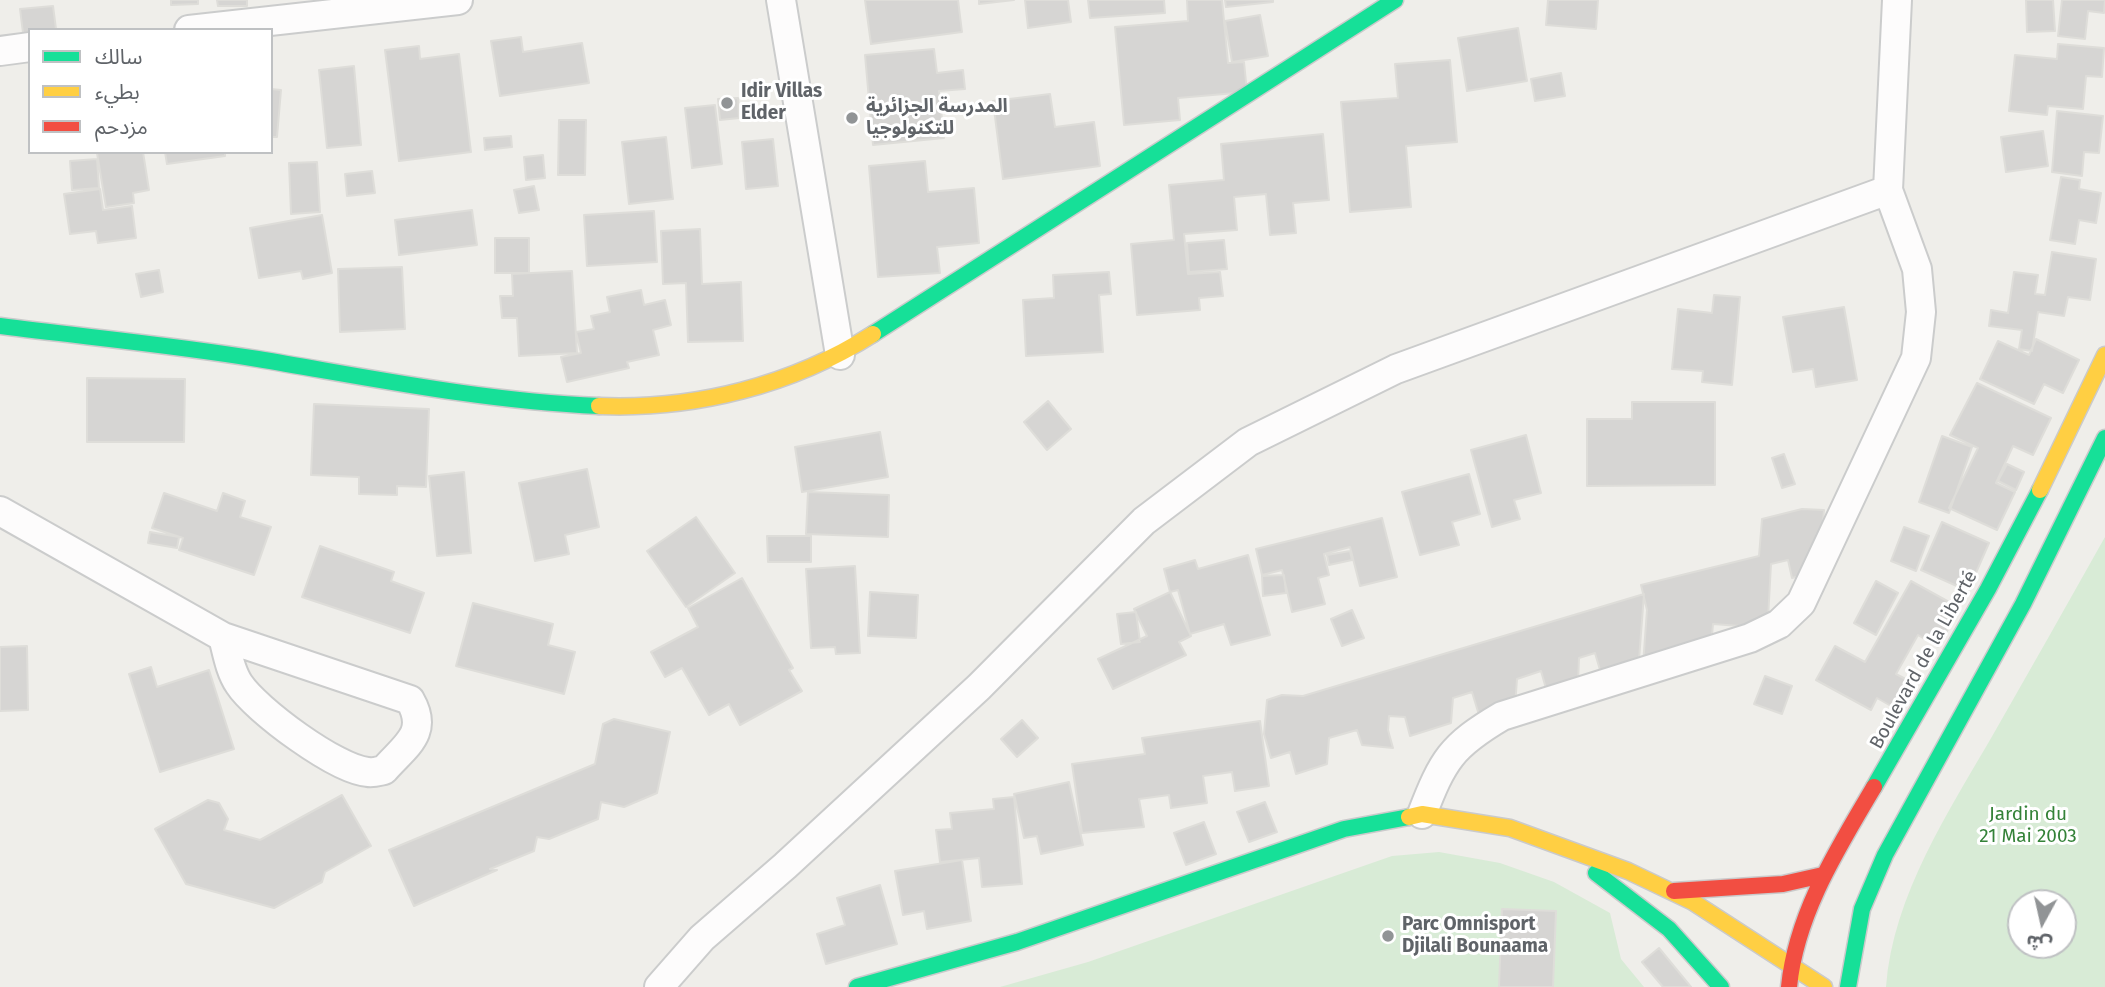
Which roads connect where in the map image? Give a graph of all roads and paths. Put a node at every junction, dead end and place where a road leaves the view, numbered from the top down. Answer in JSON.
{"nodes":[{"id":1,"x":458,"y":0,"type":"edge"},
{"id":2,"x":781,"y":0,"type":"edge"},
{"id":3,"x":1395,"y":0,"type":"edge"},
{"id":4,"x":1897,"y":0,"type":"edge"},
{"id":5,"x":207,"y":28,"type":"edge"},
{"id":6,"x":28,"y":47,"type":"edge"},
{"id":7,"x":0,"y":51,"type":"edge"},
{"id":8,"x":1888,"y":190,"type":"junction"},
{"id":9,"x":0,"y":301,"type":"edge"},
{"id":10,"x":0,"y":326,"type":"edge"},
{"id":11,"x":840,"y":355,"type":"junction"},
{"id":12,"x":2105,"y":355,"type":"edge"},
{"id":13,"x":2105,"y":438,"type":"edge"},
{"id":14,"x":0,"y":511,"type":"edge"},
{"id":15,"x":223,"y":637,"type":"junction"},
{"id":16,"x":1422,"y":814,"type":"junction"},
{"id":17,"x":1549,"y":839,"type":"junction"},
{"id":18,"x":1824,"y":875,"type":"junction"},
{"id":19,"x":1674,"y":891,"type":"junction"},
{"id":20,"x":1791,"y":965,"type":"junction"},
{"id":21,"x":659,"y":987,"type":"edge"},
{"id":22,"x":857,"y":987,"type":"edge"},
{"id":23,"x":1721,"y":987,"type":"edge"},
{"id":24,"x":1789,"y":987,"type":"edge"},
{"id":25,"x":1824,"y":987,"type":"edge"},
{"id":26,"x":1848,"y":987,"type":"edge"}],
"edges":[{"from":1,"to":5,"type":"street"},
{"from":2,"to":11,"type":"street"},
{"from":3,"to":11,"type":"street"},
{"from":4,"to":8,"type":"street"},
{"from":6,"to":7,"type":"street"},
{"from":8,"to":16,"type":"street"},
{"from":8,"to":21,"type":"street"},
{"from":9,"to":10,"type":"street"},
{"from":10,"to":11,"type":"street"},
{"from":12,"to":18,"type":"street","name":"Boulevard de la Liberté"},
{"from":13,"to":26,"type":"street"},
{"from":14,"to":15,"type":"street"},
{"from":15,"to":15,"type":"street"},
{"from":16,"to":17,"type":"street"},
{"from":16,"to":22,"type":"street"},
{"from":17,"to":19,"type":"street"},
{"from":17,"to":23,"type":"street"},
{"from":18,"to":19,"type":"street"},
{"from":18,"to":20,"type":"street","name":"Boulevard de la Liberté"},
{"from":19,"to":20,"type":"street"},
{"from":20,"to":24,"type":"street","name":"Boulevard de la Liberté"},
{"from":20,"to":25,"type":"street"}]}
